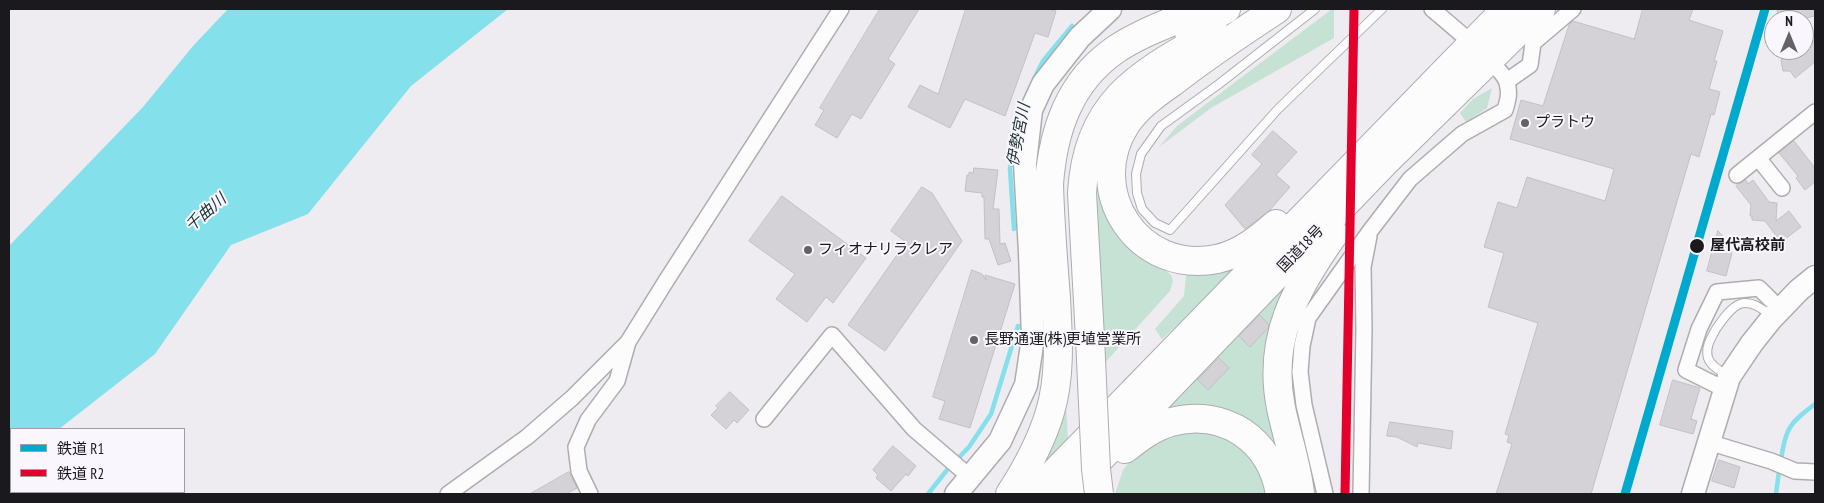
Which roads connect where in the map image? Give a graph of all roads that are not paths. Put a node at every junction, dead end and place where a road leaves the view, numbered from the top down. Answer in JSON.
{"nodes":[{"id":1,"x":841,"y":9,"type":"edge"},
{"id":2,"x":1110,"y":9,"type":"edge"},
{"id":3,"x":1202,"y":9,"type":"edge"},
{"id":4,"x":1226,"y":9,"type":"edge"},
{"id":5,"x":1257,"y":9,"type":"edge"},
{"id":6,"x":1277,"y":9,"type":"edge"},
{"id":7,"x":1315,"y":9,"type":"edge"},
{"id":8,"x":1382,"y":9,"type":"edge"},
{"id":9,"x":1432,"y":9,"type":"edge"},
{"id":10,"x":1506,"y":9,"type":"edge"},
{"id":11,"x":1541,"y":9,"type":"edge"},
{"id":12,"x":1573,"y":9,"type":"edge"},
{"id":13,"x":1480,"y":51,"type":"junction"},
{"id":14,"x":1507,"y":81,"type":"junction"},
{"id":15,"x":1815,"y":112,"type":"edge"},
{"id":16,"x":1393,"y":123,"type":"junction"},
{"id":17,"x":1758,"y":158,"type":"junction"},
{"id":18,"x":1384,"y":164,"type":"junction"},
{"id":19,"x":1737,"y":175,"type":"dead end"},
{"id":20,"x":1782,"y":188,"type":"dead end"},
{"id":21,"x":1370,"y":231,"type":"junction"},
{"id":22,"x":1815,"y":277,"type":"edge"},
{"id":23,"x":1771,"y":309,"type":"junction"},
{"id":24,"x":1083,"y":339,"type":"junction"},
{"id":25,"x":628,"y":342,"type":"junction"},
{"id":26,"x":1722,"y":381,"type":"junction"},
{"id":27,"x":764,"y":419,"type":"dead end"},
{"id":28,"x":1708,"y":442,"type":"junction"},
{"id":29,"x":1815,"y":472,"type":"edge"},
{"id":30,"x":962,"y":480,"type":"edge"},
{"id":31,"x":448,"y":494,"type":"edge"},
{"id":32,"x":590,"y":494,"type":"edge"},
{"id":33,"x":1010,"y":494,"type":"edge"},
{"id":34,"x":1034,"y":494,"type":"edge"},
{"id":35,"x":1066,"y":494,"type":"edge"},
{"id":36,"x":1073,"y":494,"type":"edge"},
{"id":37,"x":1084,"y":494,"type":"edge"},
{"id":38,"x":1099,"y":494,"type":"edge"},
{"id":39,"x":1280,"y":494,"type":"edge"},
{"id":40,"x":1300,"y":494,"type":"edge"},
{"id":41,"x":1325,"y":494,"type":"edge"},
{"id":42,"x":1361,"y":494,"type":"edge"},
{"id":43,"x":1693,"y":494,"type":"edge"}],
"edges":[{"from":1,"to":25,"type":"street"},
{"from":2,"to":30,"type":"street"},
{"from":3,"to":33,"type":"highway"},
{"from":4,"to":24,"type":"highway"},
{"from":5,"to":24,"type":"highway"},
{"from":6,"to":16,"type":"highway"},
{"from":7,"to":8,"type":"lane"},
{"from":9,"to":13,"type":"street"},
{"from":10,"to":13,"type":"highway","name":"国道18号"},
{"from":11,"to":13,"type":"highway","name":"国道18号"},
{"from":12,"to":14,"type":"street"},
{"from":13,"to":14,"type":"street"},
{"from":13,"to":16,"type":"highway","name":"国道18号"},
{"from":13,"to":18,"type":"highway","name":"国道18号"},
{"from":14,"to":21,"type":"street"},
{"from":15,"to":17,"type":"street"},
{"from":16,"to":34,"type":"highway","name":"国道18号"},
{"from":17,"to":19,"type":"street"},
{"from":17,"to":20,"type":"street"},
{"from":18,"to":35,"type":"highway","name":"国道18号"},
{"from":18,"to":40,"type":"highway"},
{"from":21,"to":41,"type":"street"},
{"from":21,"to":42,"type":"street"},
{"from":22,"to":23,"type":"street"},
{"from":23,"to":26,"type":"street"},
{"from":23,"to":26,"type":"lane"},
{"from":23,"to":26,"type":"street"},
{"from":24,"to":37,"type":"highway"},
{"from":24,"to":38,"type":"highway","bridge":true},
{"from":25,"to":31,"type":"street"},
{"from":25,"to":32,"type":"street"},
{"from":26,"to":28,"type":"street"},
{"from":27,"to":30,"type":"street"},
{"from":28,"to":29,"type":"street"},
{"from":28,"to":43,"type":"street"},
{"from":36,"to":39,"type":"highway"}]}
